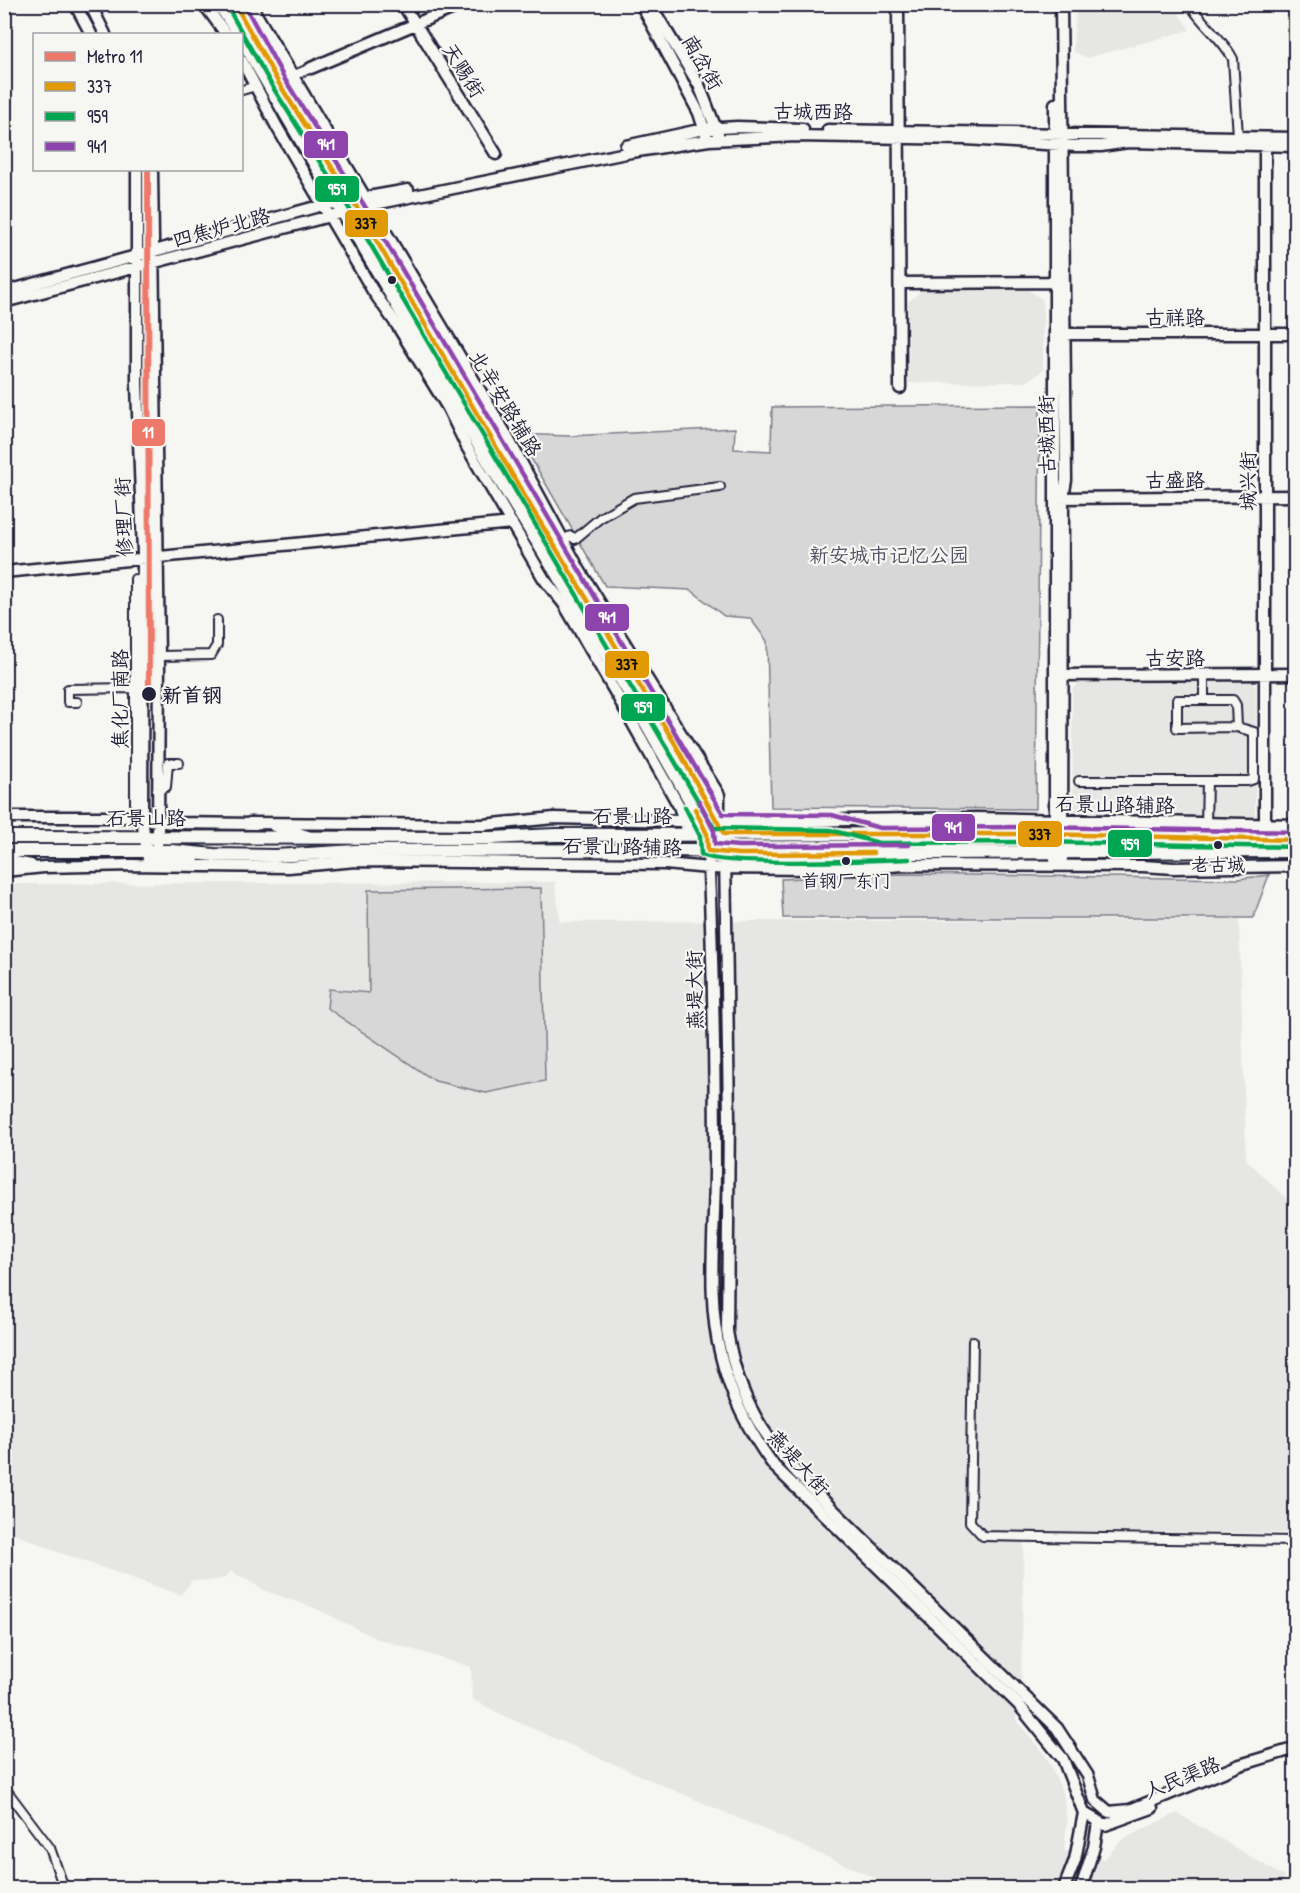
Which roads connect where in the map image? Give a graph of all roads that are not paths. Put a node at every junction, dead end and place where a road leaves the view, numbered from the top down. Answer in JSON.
{"nodes":[{"id":1,"x":12,"y":4,"type":"edge"},
{"id":2,"x":75,"y":4,"type":"edge"},
{"id":3,"x":90,"y":4,"type":"edge"},
{"id":4,"x":204,"y":4,"type":"edge"},
{"id":5,"x":219,"y":4,"type":"edge"},
{"id":6,"x":235,"y":4,"type":"edge"},
{"id":7,"x":250,"y":4,"type":"edge"},
{"id":8,"x":403,"y":4,"type":"edge"},
{"id":9,"x":463,"y":4,"type":"edge"},
{"id":10,"x":641,"y":4,"type":"edge"},
{"id":11,"x":650,"y":4,"type":"edge"},
{"id":12,"x":898,"y":4,"type":"edge"},
{"id":13,"x":1054,"y":4,"type":"edge"},
{"id":14,"x":1061,"y":4,"type":"edge"},
{"id":15,"x":1190,"y":4,"type":"edge"},
{"id":16,"x":4,"y":6,"type":"edge"},
{"id":17,"x":415,"y":24,"type":"junction"},
{"id":18,"x":90,"y":33,"type":"edge"},
{"id":19,"x":104,"y":33,"type":"edge"},
{"id":20,"x":225,"y":33,"type":"edge"},
{"id":21,"x":238,"y":33,"type":"edge"},
{"id":22,"x":244,"y":44,"type":"edge"},
{"id":23,"x":243,"y":63,"type":"edge"},
{"id":24,"x":311,"y":69,"type":"joint"},
{"id":25,"x":294,"y":76,"type":"junction"},
{"id":26,"x":278,"y":82,"type":"junction"},
{"id":27,"x":256,"y":86,"type":"junction"},
{"id":28,"x":243,"y":90,"type":"edge"},
{"id":29,"x":704,"y":129,"type":"junction"},
{"id":30,"x":719,"y":134,"type":"junction"},
{"id":31,"x":899,"y":134,"type":"junction"},
{"id":32,"x":1238,"y":136,"type":"junction"},
{"id":33,"x":1296,"y":138,"type":"edge"},
{"id":34,"x":1059,"y":139,"type":"junction"},
{"id":35,"x":709,"y":140,"type":"junction"},
{"id":36,"x":1265,"y":141,"type":"junction"},
{"id":37,"x":1296,"y":146,"type":"edge"},
{"id":38,"x":496,"y":154,"type":"dead end"},
{"id":39,"x":137,"y":171,"type":"edge"},
{"id":40,"x":152,"y":171,"type":"edge"},
{"id":41,"x":337,"y":202,"type":"junction"},
{"id":42,"x":361,"y":203,"type":"junction"},
{"id":43,"x":323,"y":205,"type":"junction"},
{"id":44,"x":337,"y":216,"type":"junction"},
{"id":45,"x":153,"y":251,"type":"junction"},
{"id":46,"x":138,"y":255,"type":"junction"},
{"id":47,"x":153,"y":263,"type":"junction"},
{"id":48,"x":138,"y":267,"type":"junction"},
{"id":49,"x":1054,"y":282,"type":"junction"},
{"id":50,"x":900,"y":283,"type":"junction"},
{"id":51,"x":4,"y":292,"type":"edge"},
{"id":52,"x":423,"y":296,"type":"junction"},
{"id":53,"x":4,"y":302,"type":"edge"},
{"id":54,"x":430,"y":332,"type":"junction"},
{"id":55,"x":1058,"y":334,"type":"junction"},
{"id":56,"x":1264,"y":334,"type":"junction"},
{"id":57,"x":1296,"y":334,"type":"edge"},
{"id":58,"x":453,"y":359,"type":"junction"},
{"id":59,"x":433,"y":362,"type":"junction"},
{"id":60,"x":900,"y":388,"type":"dead end"},
{"id":61,"x":448,"y":408,"type":"junction"},
{"id":62,"x":720,"y":487,"type":"dead end"},
{"id":63,"x":1265,"y":496,"type":"junction"},
{"id":64,"x":1296,"y":496,"type":"edge"},
{"id":65,"x":1059,"y":498,"type":"junction"},
{"id":66,"x":512,"y":523,"type":"junction"},
{"id":67,"x":564,"y":539,"type":"junction"},
{"id":68,"x":157,"y":557,"type":"junction"},
{"id":69,"x":143,"y":558,"type":"junction"},
{"id":70,"x":580,"y":571,"type":"junction"},
{"id":71,"x":4,"y":572,"type":"edge"},
{"id":72,"x":135,"y":579,"type":"dead end"},
{"id":73,"x":582,"y":593,"type":"junction"},
{"id":74,"x":217,"y":620,"type":"dead end"},
{"id":75,"x":599,"y":641,"type":"junction"},
{"id":76,"x":159,"y":656,"type":"junction"},
{"id":77,"x":1265,"y":674,"type":"junction"},
{"id":78,"x":1296,"y":674,"type":"edge"},
{"id":79,"x":1059,"y":675,"type":"junction"},
{"id":80,"x":606,"y":676,"type":"junction"},
{"id":81,"x":1204,"y":676,"type":"junction"},
{"id":82,"x":136,"y":688,"type":"junction"},
{"id":83,"x":1204,"y":700,"type":"junction"},
{"id":84,"x":77,"y":702,"type":"dead end"},
{"id":85,"x":1237,"y":727,"type":"junction"},
{"id":86,"x":178,"y":763,"type":"dead end"},
{"id":87,"x":1079,"y":781,"type":"dead end"},
{"id":88,"x":1207,"y":781,"type":"junction"},
{"id":89,"x":157,"y":790,"type":"junction"},
{"id":90,"x":56,"y":816,"type":"junction"},
{"id":91,"x":4,"y":817,"type":"edge"},
{"id":92,"x":139,"y":819,"type":"junction"},
{"id":93,"x":685,"y":819,"type":"junction"},
{"id":94,"x":701,"y":820,"type":"junction"},
{"id":95,"x":1058,"y":820,"type":"junction"},
{"id":96,"x":4,"y":821,"type":"edge"},
{"id":97,"x":158,"y":821,"type":"junction"},
{"id":98,"x":719,"y":822,"type":"junction"},
{"id":99,"x":831,"y":822,"type":"junction"},
{"id":100,"x":250,"y":823,"type":"junction"},
{"id":101,"x":1206,"y":824,"type":"junction"},
{"id":102,"x":449,"y":825,"type":"junction"},
{"id":103,"x":1265,"y":825,"type":"junction"},
{"id":104,"x":1296,"y":825,"type":"edge"},
{"id":105,"x":707,"y":834,"type":"junction"},
{"id":106,"x":724,"y":834,"type":"junction"},
{"id":107,"x":689,"y":835,"type":"junction"},
{"id":108,"x":1058,"y":835,"type":"junction"},
{"id":109,"x":879,"y":836,"type":"junction"},
{"id":110,"x":4,"y":837,"type":"edge"},
{"id":111,"x":144,"y":837,"type":"junction"},
{"id":112,"x":158,"y":837,"type":"junction"},
{"id":113,"x":311,"y":837,"type":"junction"},
{"id":114,"x":492,"y":838,"type":"junction"},
{"id":115,"x":1276,"y":840,"type":"junction"},
{"id":116,"x":1296,"y":840,"type":"edge"},
{"id":117,"x":1058,"y":850,"type":"junction"},
{"id":118,"x":4,"y":851,"type":"edge"},
{"id":119,"x":708,"y":851,"type":"junction"},
{"id":120,"x":1296,"y":851,"type":"edge"},
{"id":121,"x":724,"y":852,"type":"junction"},
{"id":122,"x":151,"y":856,"type":"junction"},
{"id":123,"x":4,"y":860,"type":"edge"},
{"id":124,"x":128,"y":865,"type":"junction"},
{"id":125,"x":1059,"y":865,"type":"junction"},
{"id":126,"x":1296,"y":866,"type":"edge"},
{"id":127,"x":44,"y":867,"type":"junction"},
{"id":128,"x":709,"y":868,"type":"junction"},
{"id":129,"x":724,"y":868,"type":"junction"},
{"id":130,"x":4,"y":871,"type":"edge"},
{"id":131,"x":973,"y":1341,"type":"dead end"},
{"id":132,"x":1296,"y":1541,"type":"edge"},
{"id":133,"x":1296,"y":1748,"type":"edge"},
{"id":134,"x":1296,"y":1755,"type":"edge"},
{"id":135,"x":4,"y":1787,"type":"edge"},
{"id":136,"x":1100,"y":1807,"type":"joint"},
{"id":137,"x":1084,"y":1813,"type":"junction"},
{"id":138,"x":1098,"y":1823,"type":"junction"},
{"id":139,"x":64,"y":1888,"type":"edge"},
{"id":140,"x":1064,"y":1888,"type":"edge"},
{"id":141,"x":1081,"y":1888,"type":"edge"}],
"edges":[{"from":1,"to":16,"type":"street"},
{"from":2,"to":18,"type":"main road"},
{"from":3,"to":19,"type":"main road"},
{"from":4,"to":20,"type":"main road"},
{"from":5,"to":21,"type":"main road"},
{"from":6,"to":26,"type":"main road"},
{"from":7,"to":25,"type":"main road","name":"北辛安路辅路"},
{"from":8,"to":17,"type":"main road","name":"天赐街"},
{"from":9,"to":17,"type":"main road"},
{"from":10,"to":29,"type":"main road","name":"南岔街"},
{"from":11,"to":30,"type":"main road","name":"南岔街"},
{"from":12,"to":31,"type":"main road"},
{"from":13,"to":34,"type":"main road","name":"古城西街"},
{"from":14,"to":34,"type":"main road","name":"古城西街"},
{"from":15,"to":32,"type":"street"},
{"from":17,"to":24,"type":"main road"},
{"from":17,"to":38,"type":"main road","name":"天赐街"},
{"from":22,"to":27,"type":"main road"},
{"from":22,"to":41,"type":"main road"},
{"from":23,"to":27,"type":"main road"},
{"from":24,"to":25,"type":"street"},
{"from":25,"to":26,"type":"street"},
{"from":25,"to":42,"type":"main road","name":"北辛安路辅路"},
{"from":26,"to":42,"type":"main road"},
{"from":27,"to":28,"type":"street"},
{"from":27,"to":43,"type":"main road"},
{"from":29,"to":30,"type":"main road","name":"古城西路"},
{"from":29,"to":35,"type":"main road","name":"南岔街"},
{"from":29,"to":42,"type":"main road","name":"古城西路"},
{"from":30,"to":31,"type":"main road","name":"古城西路"},
{"from":30,"to":35,"type":"main road","name":"古城西路"},
{"from":31,"to":34,"type":"main road","name":"古城西路"},
{"from":31,"to":50,"type":"main road"},
{"from":32,"to":34,"type":"main road","name":"古城西路"},
{"from":32,"to":36,"type":"main road","name":"古城西路"},
{"from":33,"to":36,"type":"main road","name":"古城西路"},
{"from":34,"to":36,"type":"main road","name":"古城西路"},
{"from":34,"to":49,"type":"main road","name":"古城西街"},
{"from":34,"to":55,"type":"main road","name":"古城西街"},
{"from":35,"to":42,"type":"main road","name":"古城西路"},
{"from":36,"to":37,"type":"main road","name":"古城西路"},
{"from":36,"to":56,"type":"main road","name":"城兴街"},
{"from":39,"to":46,"type":"main road","name":"修理厂街"},
{"from":40,"to":45,"type":"main road","name":"修理厂街"},
{"from":41,"to":42,"type":"main road","name":"古城西路"},
{"from":41,"to":43,"type":"main road","name":"四焦炉北路"},
{"from":41,"to":44,"type":"main road"},
{"from":42,"to":44,"type":"main road","name":"古城西路"},
{"from":42,"to":52,"type":"main road","name":"北辛安路辅路"},
{"from":42,"to":54,"type":"main road"},
{"from":43,"to":44,"type":"main road"},
{"from":43,"to":45,"type":"main road","name":"四焦炉北路"},
{"from":44,"to":47,"type":"main road","name":"四焦炉北路"},
{"from":44,"to":59,"type":"main road"},
{"from":44,"to":61,"type":"main road"},
{"from":45,"to":46,"type":"main road","name":"四焦炉北路"},
{"from":45,"to":47,"type":"main road","name":"修理厂街"},
{"from":46,"to":48,"type":"main road","name":"修理厂街"},
{"from":46,"to":51,"type":"main road","name":"四焦炉北路"},
{"from":47,"to":48,"type":"main road","name":"四焦炉北路"},
{"from":47,"to":68,"type":"main road","name":"修理厂街"},
{"from":48,"to":53,"type":"main road","name":"四焦炉北路"},
{"from":48,"to":69,"type":"main road","name":"修理厂街"},
{"from":49,"to":50,"type":"main road"},
{"from":49,"to":55,"type":"main road","name":"古城西街"},
{"from":50,"to":60,"type":"main road"},
{"from":52,"to":54,"type":"main road"},
{"from":52,"to":58,"type":"main road","name":"北辛安路辅路"},
{"from":54,"to":58,"type":"main road"},
{"from":55,"to":56,"type":"main road","name":"古祥路"},
{"from":55,"to":65,"type":"main road","name":"古城西街"},
{"from":56,"to":57,"type":"main road","name":"古祥路"},
{"from":56,"to":63,"type":"main road","name":"城兴街"},
{"from":58,"to":67,"type":"main road","name":"北辛安路辅路"},
{"from":58,"to":73,"type":"main road"},
{"from":59,"to":61,"type":"main road"},
{"from":59,"to":75,"type":"main road"},
{"from":61,"to":66,"type":"main road"},
{"from":62,"to":67,"type":"street"},
{"from":63,"to":64,"type":"main road","name":"古盛路"},
{"from":63,"to":65,"type":"main road","name":"古盛路"},
{"from":63,"to":77,"type":"main road","name":"城兴街"},
{"from":65,"to":79,"type":"main road","name":"古城西街"},
{"from":66,"to":68,"type":"main road"},
{"from":66,"to":80,"type":"main road"},
{"from":67,"to":70,"type":"main road","name":"北辛安路辅路"},
{"from":68,"to":69,"type":"main road"},
{"from":68,"to":76,"type":"main road","name":"修理厂街"},
{"from":69,"to":71,"type":"main road"},
{"from":69,"to":92,"type":"main road","name":"修理厂街"},
{"from":70,"to":73,"type":"main road"},
{"from":70,"to":98,"type":"main road","name":"北辛安路辅路"},
{"from":72,"to":82,"type":"street","name":"焦化厂南路"},
{"from":73,"to":98,"type":"main road"},
{"from":74,"to":76,"type":"street"},
{"from":75,"to":80,"type":"main road"},
{"from":75,"to":94,"type":"main road"},
{"from":76,"to":89,"type":"main road","name":"修理厂街"},
{"from":77,"to":78,"type":"main road","name":"古安路"},
{"from":77,"to":81,"type":"main road","name":"古安路"},
{"from":77,"to":103,"type":"main road","name":"城兴街"},
{"from":79,"to":81,"type":"main road","name":"古安路"},
{"from":79,"to":95,"type":"main road","name":"古城西街"},
{"from":80,"to":93,"type":"main road"},
{"from":81,"to":83,"type":"street"},
{"from":82,"to":84,"type":"street"},
{"from":82,"to":92,"type":"street","name":"焦化厂南路"},
{"from":83,"to":85,"type":"street"},
{"from":83,"to":85,"type":"street"},
{"from":85,"to":88,"type":"street"},
{"from":86,"to":89,"type":"street"},
{"from":87,"to":88,"type":"street"},
{"from":88,"to":101,"type":"street"},
{"from":89,"to":97,"type":"main road"},
{"from":90,"to":91,"type":"main road"},
{"from":90,"to":92,"type":"main road"},
{"from":90,"to":96,"type":"main road"},
{"from":92,"to":97,"type":"main road"},
{"from":92,"to":111,"type":"main road","name":"修理厂街"},
{"from":93,"to":94,"type":"main road","name":"石景山路辅路"},
{"from":93,"to":102,"type":"main road","name":"石景山路辅路"},
{"from":93,"to":107,"type":"main road"},
{"from":94,"to":98,"type":"main road","name":"石景山路辅路"},
{"from":94,"to":105,"type":"main road"},
{"from":95,"to":99,"type":"main road","name":"石景山路辅路"},
{"from":95,"to":101,"type":"main road","name":"石景山路辅路"},
{"from":95,"to":108,"type":"main road","name":"古城西街"},
{"from":97,"to":100,"type":"main road"},
{"from":97,"to":112,"type":"main road"},
{"from":98,"to":99,"type":"main road","name":"石景山路辅路"},
{"from":98,"to":106,"type":"main road"},
{"from":99,"to":109,"type":"main road"},
{"from":100,"to":102,"type":"main road","name":"石景山路辅路"},
{"from":100,"to":113,"type":"main road"},
{"from":101,"to":103,"type":"main road","name":"石景山路辅路"},
{"from":101,"to":115,"type":"main road"},
{"from":102,"to":114,"type":"main road"},
{"from":103,"to":104,"type":"main road","name":"石景山路辅路"},
{"from":105,"to":106,"type":"main road","name":"石景山路"},
{"from":105,"to":107,"type":"main road","name":"石景山路"},
{"from":105,"to":119,"type":"main road"},
{"from":106,"to":109,"type":"main road","name":"石景山路"},
{"from":106,"to":121,"type":"main road"},
{"from":107,"to":114,"type":"main road","name":"石景山路"},
{"from":108,"to":109,"type":"main road","name":"石景山路"},
{"from":108,"to":115,"type":"main road","name":"石景山路"},
{"from":108,"to":117,"type":"main road","name":"古城西街"},
{"from":110,"to":111,"type":"main road","name":"石景山路"},
{"from":111,"to":112,"type":"main road","name":"石景山路"},
{"from":111,"to":122,"type":"main road","name":"修理厂街"},
{"from":112,"to":113,"type":"main road","name":"石景山路"},
{"from":112,"to":122,"type":"main road"},
{"from":113,"to":114,"type":"main road","name":"石景山路"},
{"from":115,"to":116,"type":"main road","name":"石景山路"},
{"from":117,"to":120,"type":"main road","name":"石景山路"},
{"from":117,"to":121,"type":"main road","name":"石景山路"},
{"from":117,"to":125,"type":"main road","name":"古城西街"},
{"from":118,"to":122,"type":"main road","name":"石景山路"},
{"from":119,"to":121,"type":"main road","name":"石景山路"},
{"from":119,"to":122,"type":"main road","name":"石景山路"},
{"from":119,"to":128,"type":"main road","name":"燕堤大街"},
{"from":121,"to":129,"type":"main road","name":"燕堤大街"},
{"from":122,"to":124,"type":"main road","name":"石景山路"},
{"from":123,"to":127,"type":"main road"},
{"from":124,"to":127,"type":"main road","name":"石景山路"},
{"from":124,"to":128,"type":"main road","name":"石景山路辅路"},
{"from":125,"to":126,"type":"main road","name":"石景山路辅路"},
{"from":125,"to":129,"type":"main road","name":"石景山路辅路"},
{"from":127,"to":130,"type":"main road","name":"石景山路"},
{"from":128,"to":129,"type":"main road","name":"石景山路辅路"},
{"from":128,"to":137,"type":"main road","name":"燕堤大街"},
{"from":129,"to":136,"type":"main road","name":"燕堤大街"},
{"from":131,"to":132,"type":"street"},
{"from":133,"to":136,"type":"main road","name":"人民渠路"},
{"from":134,"to":138,"type":"main road","name":"人民渠路"},
{"from":135,"to":139,"type":"street"},
{"from":137,"to":138,"type":"main road"},
{"from":137,"to":140,"type":"main road"},
{"from":138,"to":141,"type":"main road"}]}
